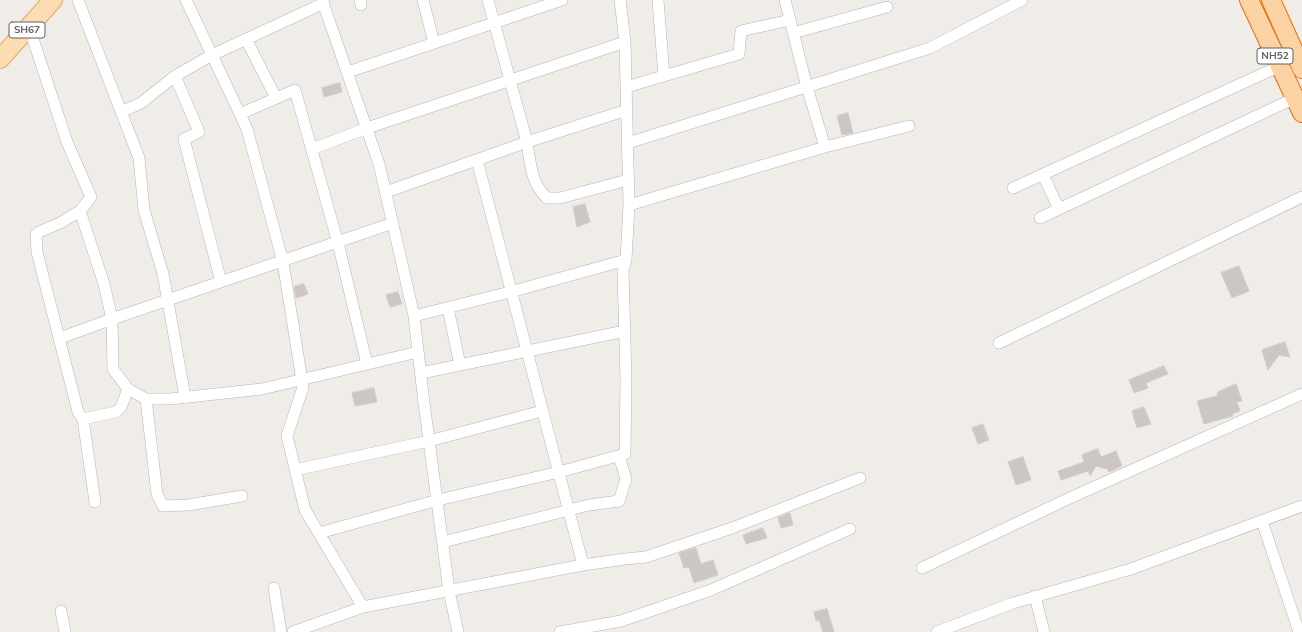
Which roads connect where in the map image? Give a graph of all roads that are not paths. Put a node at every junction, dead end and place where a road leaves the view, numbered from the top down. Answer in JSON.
{"nodes":[{"id":1,"x":53,"y":0,"type":"edge"},
{"id":2,"x":78,"y":0,"type":"edge"},
{"id":3,"x":187,"y":0,"type":"edge"},
{"id":4,"x":424,"y":0,"type":"edge"},
{"id":5,"x":488,"y":0,"type":"edge"},
{"id":6,"x":562,"y":0,"type":"edge"},
{"id":7,"x":620,"y":0,"type":"edge"},
{"id":8,"x":658,"y":0,"type":"edge"},
{"id":9,"x":785,"y":0,"type":"edge"},
{"id":10,"x":1248,"y":0,"type":"edge"},
{"id":11,"x":1271,"y":0,"type":"edge"},
{"id":12,"x":323,"y":2,"type":"edge"},
{"id":13,"x":1015,"y":2,"type":"edge"},
{"id":14,"x":887,"y":7,"type":"dead end"},
{"id":15,"x":790,"y":20,"type":"junction"},
{"id":16,"x":494,"y":23,"type":"junction"},
{"id":17,"x":28,"y":28,"type":"junction"},
{"id":18,"x":793,"y":33,"type":"junction"},
{"id":19,"x":246,"y":39,"type":"junction"},
{"id":20,"x":625,"y":42,"type":"junction"},
{"id":21,"x":434,"y":43,"type":"junction"},
{"id":22,"x":212,"y":55,"type":"junction"},
{"id":23,"x":0,"y":59,"type":"edge"},
{"id":24,"x":1280,"y":66,"type":"junction"},
{"id":25,"x":1302,"y":69,"type":"edge"},
{"id":26,"x":348,"y":72,"type":"junction"},
{"id":27,"x":175,"y":76,"type":"junction"},
{"id":28,"x":664,"y":76,"type":"junction"},
{"id":29,"x":510,"y":80,"type":"junction"},
{"id":30,"x":626,"y":87,"type":"junction"},
{"id":31,"x":807,"y":87,"type":"junction"},
{"id":32,"x":276,"y":98,"type":"junction"},
{"id":33,"x":1299,"y":106,"type":"edge"},
{"id":34,"x":627,"y":110,"type":"junction"},
{"id":35,"x":120,"y":112,"type":"junction"},
{"id":36,"x":240,"y":114,"type":"junction"},
{"id":37,"x":909,"y":126,"type":"dead end"},
{"id":38,"x":367,"y":128,"type":"junction"},
{"id":39,"x":527,"y":142,"type":"junction"},
{"id":40,"x":628,"y":143,"type":"junction"},
{"id":41,"x":825,"y":147,"type":"junction"},
{"id":42,"x":312,"y":149,"type":"junction"},
{"id":43,"x":477,"y":160,"type":"junction"},
{"id":44,"x":1043,"y":175,"type":"junction"},
{"id":45,"x":628,"y":180,"type":"junction"},
{"id":46,"x":1013,"y":188,"type":"dead end"},
{"id":47,"x":386,"y":192,"type":"junction"},
{"id":48,"x":1302,"y":197,"type":"edge"},
{"id":49,"x":629,"y":205,"type":"junction"},
{"id":50,"x":1059,"y":208,"type":"junction"},
{"id":51,"x":80,"y":211,"type":"junction"},
{"id":52,"x":1040,"y":218,"type":"dead end"},
{"id":53,"x":393,"y":223,"type":"junction"},
{"id":54,"x":338,"y":243,"type":"junction"},
{"id":55,"x":626,"y":260,"type":"junction"},
{"id":56,"x":283,"y":262,"type":"junction"},
{"id":57,"x":222,"y":282,"type":"junction"},
{"id":58,"x":510,"y":292,"type":"junction"},
{"id":59,"x":168,"y":300,"type":"junction"},
{"id":60,"x":448,"y":308,"type":"junction"},
{"id":61,"x":414,"y":316,"type":"junction"},
{"id":62,"x":112,"y":319,"type":"junction"},
{"id":63,"x":625,"y":331,"type":"junction"},
{"id":64,"x":60,"y":338,"type":"junction"},
{"id":65,"x":999,"y":343,"type":"dead end"},
{"id":66,"x":526,"y":351,"type":"junction"},
{"id":67,"x":418,"y":352,"type":"junction"},
{"id":68,"x":367,"y":364,"type":"junction"},
{"id":69,"x":460,"y":365,"type":"junction"},
{"id":70,"x":420,"y":374,"type":"junction"},
{"id":71,"x":302,"y":379,"type":"junction"},
{"id":72,"x":128,"y":389,"type":"junction"},
{"id":73,"x":1302,"y":394,"type":"edge"},
{"id":74,"x":185,"y":397,"type":"junction"},
{"id":75,"x":146,"y":399,"type":"junction"},
{"id":76,"x":542,"y":411,"type":"junction"},
{"id":77,"x":83,"y":419,"type":"junction"},
{"id":78,"x":429,"y":441,"type":"junction"},
{"id":79,"x":619,"y":456,"type":"junction"},
{"id":80,"x":295,"y":470,"type":"junction"},
{"id":81,"x":558,"y":472,"type":"junction"},
{"id":82,"x":860,"y":478,"type":"dead end"},
{"id":83,"x":242,"y":496,"type":"dead end"},
{"id":84,"x":438,"y":500,"type":"junction"},
{"id":85,"x":96,"y":502,"type":"dead end"},
{"id":86,"x":1302,"y":506,"type":"edge"},
{"id":87,"x":569,"y":511,"type":"junction"},
{"id":88,"x":1262,"y":521,"type":"junction"},
{"id":89,"x":850,"y":529,"type":"dead end"},
{"id":90,"x":318,"y":533,"type":"junction"},
{"id":91,"x":443,"y":542,"type":"junction"},
{"id":92,"x":583,"y":565,"type":"junction"},
{"id":93,"x":922,"y":568,"type":"dead end"},
{"id":94,"x":274,"y":588,"type":"dead end"},
{"id":95,"x":449,"y":591,"type":"junction"},
{"id":96,"x":1034,"y":596,"type":"junction"},
{"id":97,"x":363,"y":607,"type":"junction"},
{"id":98,"x":61,"y":611,"type":"dead end"},
{"id":99,"x":65,"y":632,"type":"edge"},
{"id":100,"x":280,"y":632,"type":"edge"},
{"id":101,"x":293,"y":632,"type":"edge"},
{"id":102,"x":458,"y":632,"type":"edge"},
{"id":103,"x":560,"y":632,"type":"edge"},
{"id":104,"x":937,"y":632,"type":"edge"},
{"id":105,"x":1044,"y":632,"type":"edge"},
{"id":106,"x":1299,"y":632,"type":"edge"}],
"edges":[{"from":1,"to":17,"type":"main road","number":"SH67"},
{"from":2,"to":35,"type":"street"},
{"from":3,"to":22,"type":"street"},
{"from":4,"to":21,"type":"street"},
{"from":5,"to":16,"type":"street"},
{"from":6,"to":16,"type":"street"},
{"from":7,"to":20,"type":"street"},
{"from":8,"to":28,"type":"street"},
{"from":9,"to":15,"type":"street"},
{"from":10,"to":24,"type":"highway","number":"NH52"},
{"from":11,"to":25,"type":"highway","number":"NH52"},
{"from":12,"to":19,"type":"street"},
{"from":12,"to":26,"type":"street"},
{"from":13,"to":31,"type":"street"},
{"from":14,"to":18,"type":"street"},
{"from":15,"to":18,"type":"street"},
{"from":15,"to":28,"type":"street"},
{"from":16,"to":21,"type":"street"},
{"from":16,"to":29,"type":"street"},
{"from":17,"to":23,"type":"main road","number":"SH67"},
{"from":17,"to":51,"type":"street"},
{"from":18,"to":31,"type":"street"},
{"from":19,"to":22,"type":"street"},
{"from":19,"to":32,"type":"street"},
{"from":20,"to":29,"type":"street"},
{"from":20,"to":30,"type":"street"},
{"from":21,"to":26,"type":"street"},
{"from":22,"to":27,"type":"street"},
{"from":22,"to":36,"type":"street"},
{"from":24,"to":33,"type":"highway","number":"NH52"},
{"from":24,"to":44,"type":"street"},
{"from":26,"to":38,"type":"street"},
{"from":27,"to":35,"type":"street"},
{"from":27,"to":57,"type":"street"},
{"from":28,"to":30,"type":"street"},
{"from":29,"to":38,"type":"street"},
{"from":29,"to":39,"type":"street"},
{"from":30,"to":34,"type":"street"},
{"from":31,"to":40,"type":"street"},
{"from":31,"to":41,"type":"street"},
{"from":32,"to":36,"type":"street"},
{"from":32,"to":42,"type":"street"},
{"from":33,"to":50,"type":"street"},
{"from":34,"to":39,"type":"street"},
{"from":34,"to":40,"type":"street"},
{"from":35,"to":59,"type":"street"},
{"from":36,"to":56,"type":"street"},
{"from":37,"to":41,"type":"street"},
{"from":38,"to":42,"type":"street"},
{"from":38,"to":47,"type":"street"},
{"from":39,"to":43,"type":"street"},
{"from":39,"to":45,"type":"street"},
{"from":40,"to":45,"type":"street"},
{"from":41,"to":49,"type":"street"},
{"from":42,"to":54,"type":"street"},
{"from":43,"to":47,"type":"street"},
{"from":43,"to":58,"type":"street"},
{"from":44,"to":46,"type":"street"},
{"from":44,"to":50,"type":"street"},
{"from":45,"to":49,"type":"street"},
{"from":47,"to":53,"type":"street"},
{"from":48,"to":65,"type":"street"},
{"from":49,"to":55,"type":"street"},
{"from":50,"to":52,"type":"street"},
{"from":51,"to":62,"type":"street"},
{"from":51,"to":64,"type":"street"},
{"from":53,"to":54,"type":"street"},
{"from":53,"to":61,"type":"street"},
{"from":54,"to":56,"type":"street"},
{"from":54,"to":68,"type":"street"},
{"from":55,"to":58,"type":"street"},
{"from":55,"to":63,"type":"street"},
{"from":56,"to":57,"type":"street"},
{"from":56,"to":71,"type":"street"},
{"from":57,"to":59,"type":"street"},
{"from":58,"to":60,"type":"street"},
{"from":58,"to":66,"type":"street"},
{"from":59,"to":62,"type":"street"},
{"from":59,"to":74,"type":"street"},
{"from":60,"to":61,"type":"street"},
{"from":60,"to":69,"type":"street"},
{"from":61,"to":67,"type":"street"},
{"from":62,"to":64,"type":"street"},
{"from":62,"to":72,"type":"street"},
{"from":63,"to":66,"type":"street"},
{"from":63,"to":79,"type":"street"},
{"from":64,"to":77,"type":"street"},
{"from":66,"to":69,"type":"street"},
{"from":66,"to":76,"type":"street"},
{"from":67,"to":68,"type":"street"},
{"from":67,"to":70,"type":"street"},
{"from":68,"to":71,"type":"street"},
{"from":69,"to":70,"type":"street"},
{"from":70,"to":78,"type":"street"},
{"from":71,"to":74,"type":"street"},
{"from":71,"to":80,"type":"street"},
{"from":72,"to":75,"type":"street"},
{"from":72,"to":77,"type":"street"},
{"from":73,"to":93,"type":"street"},
{"from":74,"to":75,"type":"street"},
{"from":75,"to":83,"type":"street"},
{"from":76,"to":78,"type":"street"},
{"from":76,"to":81,"type":"street"},
{"from":77,"to":85,"type":"street"},
{"from":78,"to":80,"type":"street"},
{"from":78,"to":84,"type":"street"},
{"from":79,"to":81,"type":"street"},
{"from":79,"to":87,"type":"street"},
{"from":80,"to":90,"type":"street"},
{"from":81,"to":84,"type":"street"},
{"from":81,"to":87,"type":"street"},
{"from":82,"to":92,"type":"street"},
{"from":84,"to":90,"type":"street"},
{"from":84,"to":91,"type":"street"},
{"from":86,"to":88,"type":"street"},
{"from":87,"to":91,"type":"street"},
{"from":87,"to":92,"type":"street"},
{"from":88,"to":96,"type":"street"},
{"from":88,"to":106,"type":"street"},
{"from":89,"to":103,"type":"street"},
{"from":90,"to":97,"type":"street"},
{"from":91,"to":95,"type":"street"},
{"from":92,"to":95,"type":"street"},
{"from":94,"to":100,"type":"street"},
{"from":95,"to":97,"type":"street"},
{"from":95,"to":102,"type":"street"},
{"from":96,"to":104,"type":"street"},
{"from":96,"to":105,"type":"street"},
{"from":97,"to":101,"type":"street"},
{"from":98,"to":99,"type":"street"}]}
